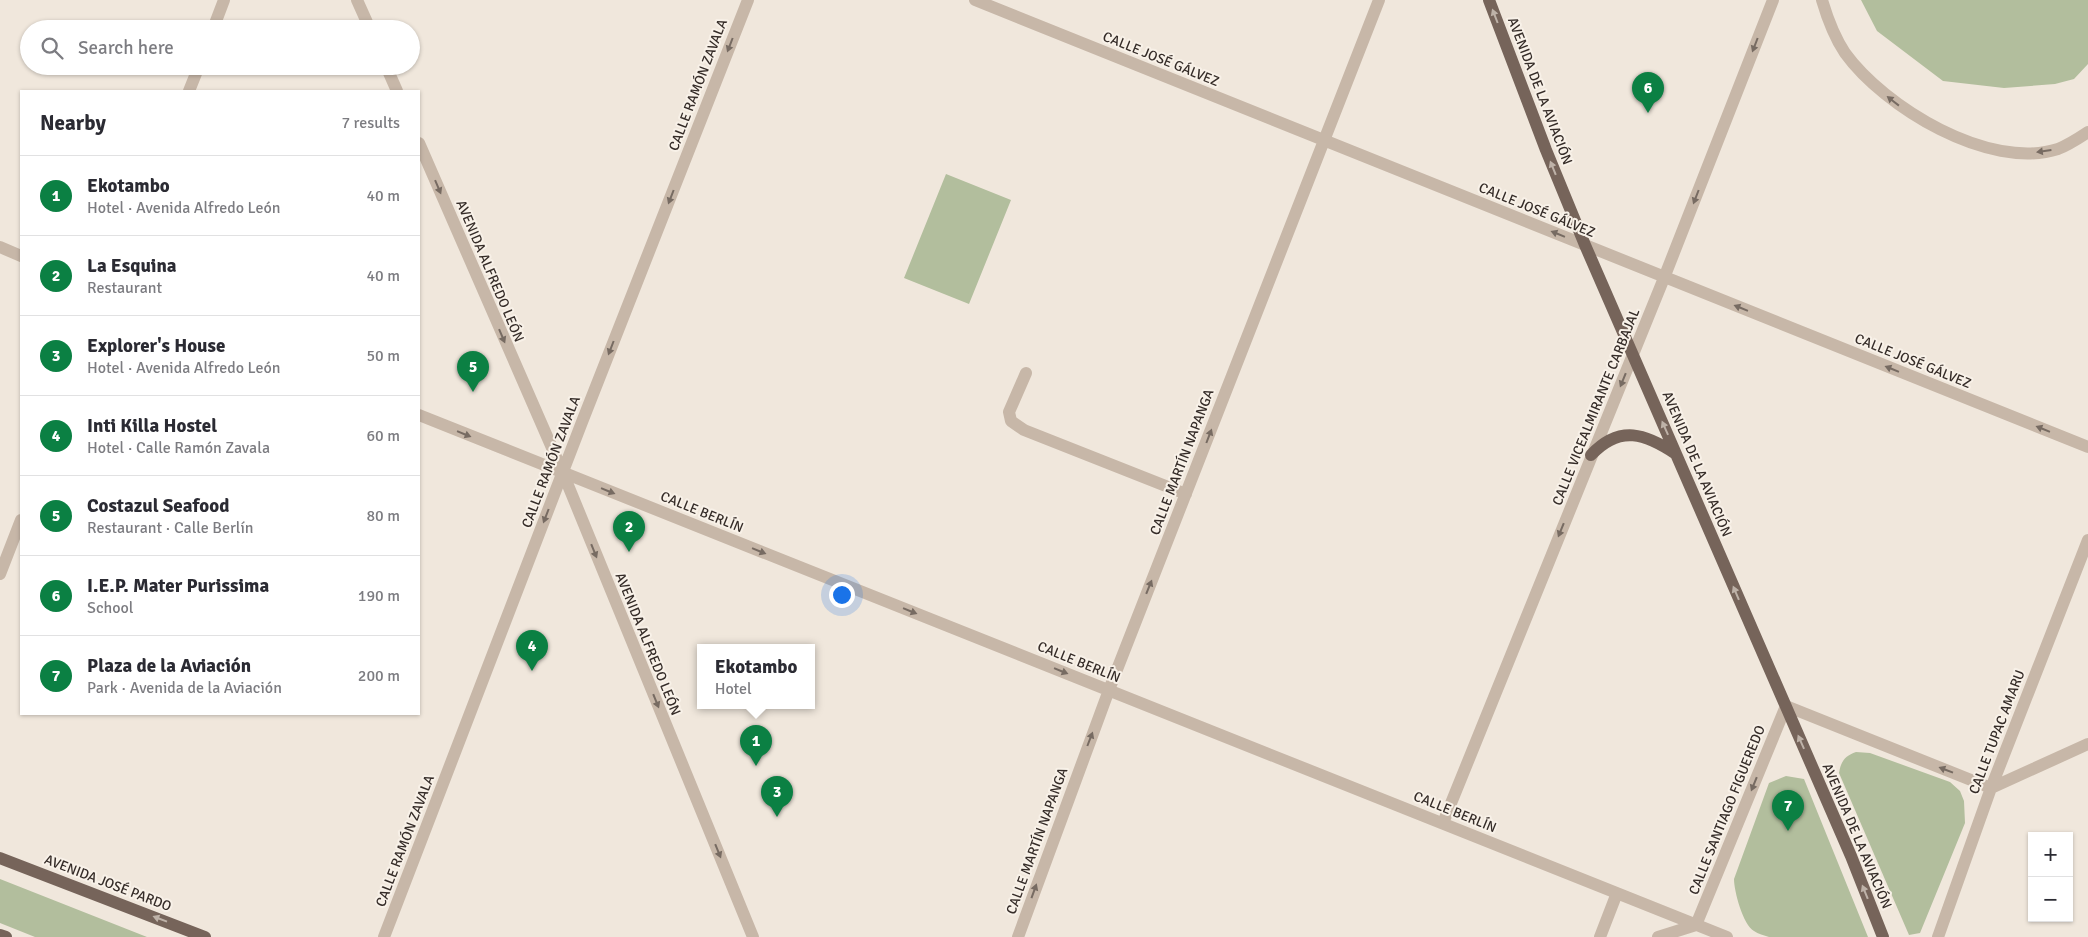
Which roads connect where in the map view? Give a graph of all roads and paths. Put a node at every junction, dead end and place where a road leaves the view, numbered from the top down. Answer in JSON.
{"nodes":[{"id":1,"x":224,"y":0,"type":"edge"},
{"id":2,"x":357,"y":0,"type":"edge"},
{"id":3,"x":748,"y":0,"type":"edge"},
{"id":4,"x":975,"y":0,"type":"edge"},
{"id":5,"x":1379,"y":0,"type":"edge"},
{"id":6,"x":1489,"y":0,"type":"edge"},
{"id":7,"x":1773,"y":0,"type":"edge"},
{"id":8,"x":1822,"y":0,"type":"edge"},
{"id":9,"x":216,"y":20,"type":"edge"},
{"id":10,"x":366,"y":20,"type":"edge"},
{"id":11,"x":195,"y":75,"type":"edge"},
{"id":12,"x":390,"y":75,"type":"edge"},
{"id":13,"x":189,"y":90,"type":"edge"},
{"id":14,"x":397,"y":90,"type":"edge"},
{"id":15,"x":2088,"y":132,"type":"edge"},
{"id":16,"x":1325,"y":141,"type":"junction"},
{"id":17,"x":420,"y":144,"type":"edge"},
{"id":18,"x":1585,"y":246,"type":"junction"},
{"id":19,"x":0,"y":247,"type":"edge"},
{"id":20,"x":20,"y":256,"type":"edge"},
{"id":21,"x":1664,"y":278,"type":"junction"},
{"id":22,"x":1633,"y":355,"type":"junction"},
{"id":23,"x":1026,"y":374,"type":"dead end"},
{"id":24,"x":420,"y":415,"type":"edge"},
{"id":25,"x":2088,"y":447,"type":"edge"},
{"id":26,"x":1676,"y":454,"type":"junction"},
{"id":27,"x":1592,"y":455,"type":"junction"},
{"id":28,"x":563,"y":473,"type":"junction"},
{"id":29,"x":1186,"y":494,"type":"junction"},
{"id":30,"x":20,"y":523,"type":"edge"},
{"id":31,"x":2088,"y":540,"type":"edge"},
{"id":32,"x":0,"y":574,"type":"edge"},
{"id":33,"x":1108,"y":690,"type":"junction"},
{"id":34,"x":1786,"y":706,"type":"junction"},
{"id":35,"x":2088,"y":744,"type":"edge"},
{"id":36,"x":1992,"y":788,"type":"junction"},
{"id":37,"x":1443,"y":824,"type":"junction"},
{"id":38,"x":0,"y":858,"type":"edge"},
{"id":39,"x":1617,"y":893,"type":"junction"},
{"id":40,"x":1696,"y":925,"type":"junction"},
{"id":41,"x":0,"y":934,"type":"edge"},
{"id":42,"x":6,"y":937,"type":"edge"},
{"id":43,"x":205,"y":937,"type":"edge"},
{"id":44,"x":384,"y":937,"type":"edge"},
{"id":45,"x":753,"y":937,"type":"edge"},
{"id":46,"x":1018,"y":937,"type":"edge"},
{"id":47,"x":1600,"y":937,"type":"edge"},
{"id":48,"x":1658,"y":937,"type":"edge"},
{"id":49,"x":1727,"y":937,"type":"edge"},
{"id":50,"x":1883,"y":937,"type":"edge"},
{"id":51,"x":1938,"y":937,"type":"edge"}],
"edges":[{"from":1,"to":9,"type":"street"},
{"from":2,"to":10,"type":"street"},
{"from":3,"to":28,"type":"street","name":"CALLE RAMÓN ZAVALA","one_way":true},
{"from":4,"to":16,"type":"street","name":"CALLE JOSÉ GÁLVEZ"},
{"from":5,"to":16,"type":"street","name":"CALLE MARTÍN NAPANGA"},
{"from":18,"to":6,"type":"main road","name":"AVENIDA DE LA AVIACIÓN","one_way":true},
{"from":7,"to":21,"type":"street","name":"CALLE VICEALMIRANTE CARBAJAL","one_way":true},
{"from":15,"to":8,"type":"street","one_way":true},
{"from":11,"to":13,"type":"street"},
{"from":12,"to":14,"type":"street"},
{"from":18,"to":16,"type":"street","name":"CALLE JOSÉ GÁLVEZ","one_way":true},
{"from":29,"to":16,"type":"street","name":"CALLE MARTÍN NAPANGA","one_way":true},
{"from":17,"to":28,"type":"street","name":"AVENIDA ALFREDO LEÓN","one_way":true},
{"from":18,"to":21,"type":"street","name":"CALLE JOSÉ GÁLVEZ"},
{"from":18,"to":22,"type":"main road","name":"AVENIDA DE LA AVIACIÓN"},
{"from":19,"to":20,"type":"street"},
{"from":21,"to":22,"type":"street","name":"CALLE VICEALMIRANTE CARBAJAL"},
{"from":25,"to":21,"type":"street","name":"CALLE JOSÉ GÁLVEZ","one_way":true},
{"from":26,"to":22,"type":"main road","name":"AVENIDA DE LA AVIACIÓN","one_way":true},
{"from":22,"to":27,"type":"street","name":"CALLE VICEALMIRANTE CARBAJAL","one_way":true},
{"from":23,"to":29,"type":"street"},
{"from":24,"to":28,"type":"street","name":"CALLE BERLÍN","one_way":true},
{"from":26,"to":27,"type":"main road"},
{"from":34,"to":26,"type":"main road","name":"AVENIDA DE LA AVIACIÓN","one_way":true},
{"from":27,"to":37,"type":"street","name":"CALLE VICEALMIRANTE CARBAJAL","one_way":true},
{"from":28,"to":33,"type":"street","name":"CALLE BERLÍN","one_way":true},
{"from":28,"to":44,"type":"street","name":"CALLE RAMÓN ZAVALA","one_way":true},
{"from":28,"to":45,"type":"street","name":"AVENIDA ALFREDO LEÓN","one_way":true},
{"from":33,"to":29,"type":"street","name":"CALLE MARTÍN NAPANGA","one_way":true},
{"from":30,"to":32,"type":"street"},
{"from":31,"to":36,"type":"street","name":"CALLE TUPAC AMARU"},
{"from":33,"to":37,"type":"street","name":"CALLE BERLÍN"},
{"from":46,"to":33,"type":"street","name":"CALLE MARTÍN NAPANGA","one_way":true},
{"from":36,"to":34,"type":"street","one_way":true},
{"from":34,"to":40,"type":"street","name":"CALLE SANTIAGO FIGUEREDO","one_way":true},
{"from":50,"to":34,"type":"main road","name":"AVENIDA DE LA AVIACIÓN","one_way":true},
{"from":35,"to":36,"type":"street"},
{"from":36,"to":51,"type":"street","name":"CALLE TUPAC AMARU"},
{"from":37,"to":39,"type":"street","name":"CALLE BERLÍN"},
{"from":43,"to":38,"type":"main road","name":"AVENIDA JOSÉ PARDO","one_way":true},
{"from":39,"to":40,"type":"street","name":"CALLE BERLÍN"},
{"from":39,"to":47,"type":"street"},
{"from":40,"to":48,"type":"street"},
{"from":40,"to":49,"type":"street","name":"CALLE BERLÍN"},
{"from":41,"to":42,"type":"main road"}]}
